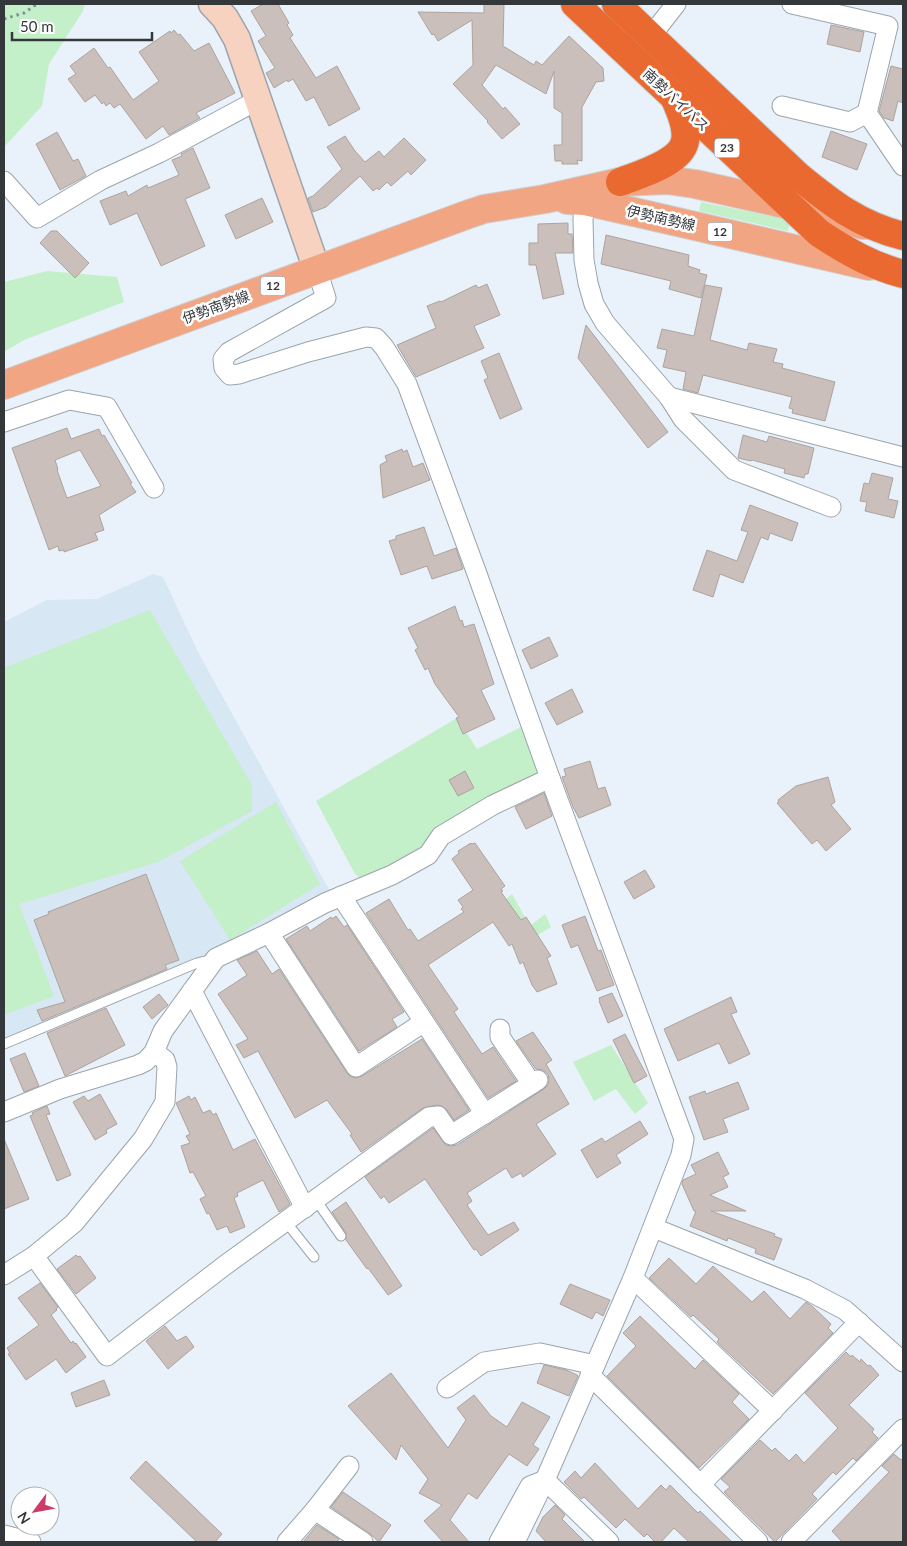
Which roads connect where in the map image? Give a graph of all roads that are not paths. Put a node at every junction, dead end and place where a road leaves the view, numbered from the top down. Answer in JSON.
{"nodes":[{"id":1,"x":212,"y":4,"type":"edge"},
{"id":2,"x":575,"y":4,"type":"edge"},
{"id":3,"x":616,"y":4,"type":"edge"},
{"id":4,"x":676,"y":4,"type":"edge"},
{"id":5,"x":792,"y":4,"type":"edge"},
{"id":6,"x":651,"y":36,"type":"junction"},
{"id":7,"x":674,"y":98,"type":"junction"},
{"id":8,"x":258,"y":100,"type":"junction"},
{"id":9,"x":782,"y":106,"type":"dead end"},
{"id":10,"x":867,"y":113,"type":"junction"},
{"id":11,"x":903,"y":166,"type":"edge"},
{"id":12,"x":4,"y":181,"type":"edge"},
{"id":13,"x":620,"y":182,"type":"junction"},
{"id":14,"x":545,"y":199,"type":"junction"},
{"id":15,"x":585,"y":201,"type":"junction"},
{"id":16,"x":789,"y":205,"type":"junction"},
{"id":17,"x":894,"y":233,"type":"edge"},
{"id":18,"x":317,"y":270,"type":"junction"},
{"id":19,"x":898,"y":273,"type":"edge"},
{"id":20,"x":4,"y":385,"type":"edge"},
{"id":21,"x":669,"y":397,"type":"junction"},
{"id":22,"x":4,"y":422,"type":"edge"},
{"id":23,"x":903,"y":457,"type":"edge"},
{"id":24,"x":154,"y":488,"type":"dead end"},
{"id":25,"x":831,"y":507,"type":"dead end"},
{"id":26,"x":550,"y":778,"type":"junction"},
{"id":27,"x":341,"y":896,"type":"junction"},
{"id":28,"x":269,"y":933,"type":"junction"},
{"id":29,"x":216,"y":958,"type":"junction"},
{"id":30,"x":192,"y":992,"type":"junction"},
{"id":31,"x":424,"y":1022,"type":"junction"},
{"id":32,"x":500,"y":1028,"type":"dead end"},
{"id":33,"x":4,"y":1044,"type":"edge"},
{"id":34,"x":154,"y":1052,"type":"junction"},
{"id":35,"x":4,"y":1112,"type":"edge"},
{"id":36,"x":485,"y":1114,"type":"junction"},
{"id":37,"x":310,"y":1204,"type":"junction"},
{"id":38,"x":286,"y":1222,"type":"junction"},
{"id":39,"x":654,"y":1228,"type":"junction"},
{"id":40,"x":341,"y":1236,"type":"dead end"},
{"id":41,"x":34,"y":1256,"type":"junction"},
{"id":42,"x":314,"y":1257,"type":"dead end"},
{"id":43,"x":4,"y":1275,"type":"edge"},
{"id":44,"x":633,"y":1278,"type":"junction"},
{"id":45,"x":859,"y":1322,"type":"junction"},
{"id":46,"x":903,"y":1362,"type":"edge"},
{"id":47,"x":592,"y":1370,"type":"junction"},
{"id":48,"x":447,"y":1388,"type":"dead end"},
{"id":49,"x":773,"y":1411,"type":"junction"},
{"id":50,"x":903,"y":1429,"type":"edge"},
{"id":51,"x":349,"y":1466,"type":"dead end"},
{"id":52,"x":545,"y":1480,"type":"junction"},
{"id":53,"x":700,"y":1485,"type":"junction"},
{"id":54,"x":315,"y":1510,"type":"junction"},
{"id":55,"x":4,"y":1535,"type":"edge"},
{"id":56,"x":31,"y":1542,"type":"edge"},
{"id":57,"x":287,"y":1542,"type":"edge"},
{"id":58,"x":364,"y":1542,"type":"edge"},
{"id":59,"x":500,"y":1542,"type":"edge"},
{"id":60,"x":515,"y":1542,"type":"edge"},
{"id":61,"x":609,"y":1542,"type":"edge"},
{"id":62,"x":758,"y":1542,"type":"edge"},
{"id":63,"x":791,"y":1542,"type":"edge"}],
"edges":[{"from":1,"to":8,"type":"street"},
{"from":2,"to":7,"type":"highway","name":"南勢バイパス","number":"23"},
{"from":3,"to":6,"type":"highway","name":"南勢バイパス","number":"23"},
{"from":4,"to":6,"type":"street"},
{"from":5,"to":10,"type":"street"},
{"from":6,"to":17,"type":"highway","name":"南勢バイパス","number":"23"},
{"from":7,"to":13,"type":"highway"},
{"from":7,"to":16,"type":"highway","name":"南勢バイパス","number":"23"},
{"from":8,"to":12,"type":"street"},
{"from":8,"to":18,"type":"street"},
{"from":9,"to":10,"type":"street"},
{"from":10,"to":11,"type":"street"},
{"from":13,"to":14,"type":"main road","name":"伊勢南勢線","number":"12"},
{"from":13,"to":16,"type":"main road","name":"伊勢南勢線","number":"12"},
{"from":14,"to":15,"type":"main road","name":"伊勢南勢線","number":"12"},
{"from":14,"to":18,"type":"main road","name":"伊勢南勢線","number":"12"},
{"from":15,"to":19,"type":"main road","name":"伊勢南勢線","number":"12"},
{"from":15,"to":21,"type":"street"},
{"from":16,"to":17,"type":"main road","name":"伊勢南勢線","number":"12"},
{"from":16,"to":19,"type":"highway","name":"南勢バイパス","number":"23"},
{"from":18,"to":20,"type":"main road","name":"伊勢南勢線","number":"12"},
{"from":18,"to":26,"type":"street"},
{"from":21,"to":23,"type":"street"},
{"from":21,"to":25,"type":"street"},
{"from":22,"to":24,"type":"street"},
{"from":26,"to":27,"type":"street"},
{"from":26,"to":39,"type":"street"},
{"from":27,"to":28,"type":"street"},
{"from":27,"to":31,"type":"street"},
{"from":28,"to":29,"type":"street"},
{"from":28,"to":31,"type":"street"},
{"from":29,"to":30,"type":"street"},
{"from":29,"to":33,"type":"lane"},
{"from":30,"to":34,"type":"street"},
{"from":30,"to":37,"type":"street"},
{"from":31,"to":36,"type":"street"},
{"from":32,"to":36,"type":"street"},
{"from":34,"to":35,"type":"street"},
{"from":34,"to":41,"type":"street"},
{"from":36,"to":37,"type":"street"},
{"from":37,"to":38,"type":"street"},
{"from":37,"to":40,"type":"lane"},
{"from":38,"to":41,"type":"street"},
{"from":38,"to":42,"type":"lane"},
{"from":39,"to":44,"type":"street"},
{"from":39,"to":45,"type":"street"},
{"from":41,"to":43,"type":"street"},
{"from":44,"to":47,"type":"street"},
{"from":44,"to":49,"type":"street"},
{"from":45,"to":46,"type":"street"},
{"from":45,"to":49,"type":"street"},
{"from":47,"to":48,"type":"street"},
{"from":47,"to":52,"type":"street"},
{"from":47,"to":53,"type":"street"},
{"from":49,"to":53,"type":"street"},
{"from":50,"to":63,"type":"street"},
{"from":51,"to":54,"type":"street"},
{"from":52,"to":59,"type":"street"},
{"from":52,"to":60,"type":"street"},
{"from":52,"to":61,"type":"street"},
{"from":53,"to":62,"type":"street"},
{"from":54,"to":57,"type":"street"},
{"from":54,"to":58,"type":"street"},
{"from":55,"to":56,"type":"street"}]}
